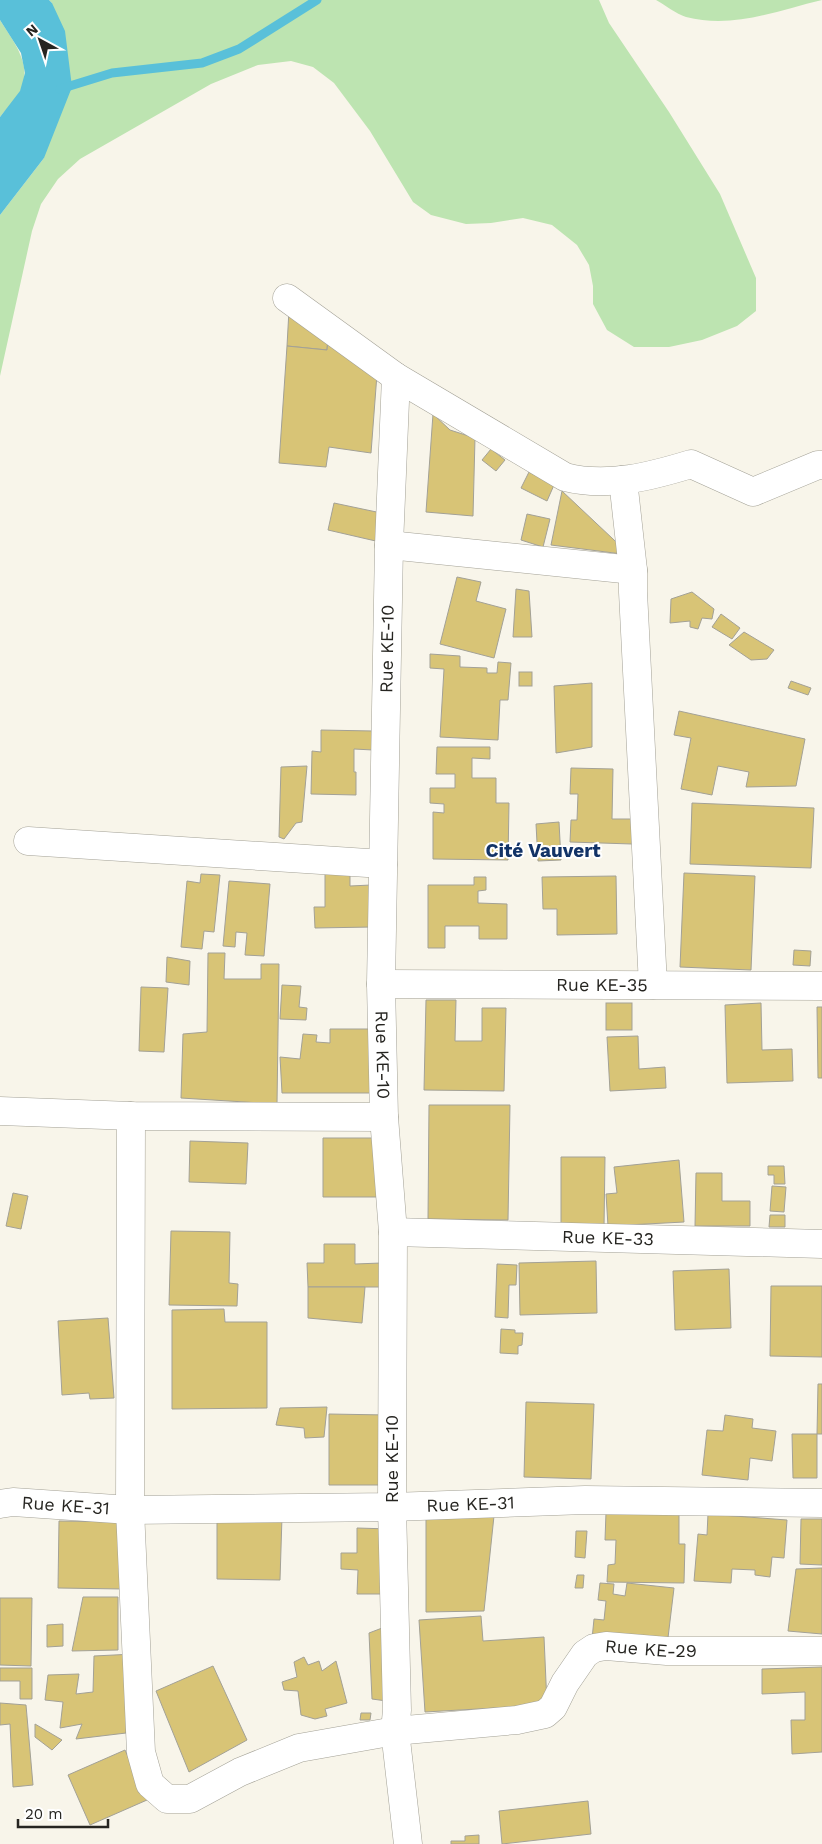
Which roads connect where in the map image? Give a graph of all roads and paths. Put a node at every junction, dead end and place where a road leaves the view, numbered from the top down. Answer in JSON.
{"nodes":[{"id":1,"x":287,"y":298,"type":"dead end"},
{"id":2,"x":396,"y":377,"type":"junction"},
{"id":3,"x":822,"y":464,"type":"edge"},
{"id":4,"x":623,"y":480,"type":"junction"},
{"id":5,"x":389,"y":545,"type":"junction"},
{"id":6,"x":633,"y":570,"type":"junction"},
{"id":7,"x":28,"y":841,"type":"dead end"},
{"id":8,"x":383,"y":864,"type":"junction"},
{"id":9,"x":381,"y":984,"type":"junction"},
{"id":10,"x":653,"y":985,"type":"junction"},
{"id":11,"x":822,"y":986,"type":"edge"},
{"id":12,"x":0,"y":1111,"type":"edge"},
{"id":13,"x":131,"y":1116,"type":"junction"},
{"id":14,"x":384,"y":1117,"type":"junction"},
{"id":15,"x":393,"y":1232,"type":"junction"},
{"id":16,"x":822,"y":1244,"type":"edge"},
{"id":17,"x":822,"y":1503,"type":"edge"},
{"id":18,"x":0,"y":1504,"type":"edge"},
{"id":19,"x":392,"y":1507,"type":"junction"},
{"id":20,"x":130,"y":1510,"type":"junction"},
{"id":21,"x":822,"y":1651,"type":"edge"},
{"id":22,"x":395,"y":1731,"type":"junction"},
{"id":23,"x":408,"y":1844,"type":"edge"}],
"edges":[{"from":1,"to":2,"type":"street"},
{"from":2,"to":4,"type":"street"},
{"from":2,"to":5,"type":"street","name":"Rue KE-10"},
{"from":3,"to":4,"type":"street"},
{"from":4,"to":6,"type":"street"},
{"from":5,"to":6,"type":"street"},
{"from":5,"to":8,"type":"street","name":"Rue KE-10"},
{"from":6,"to":10,"type":"street"},
{"from":7,"to":8,"type":"street"},
{"from":8,"to":9,"type":"street","name":"Rue KE-10"},
{"from":9,"to":10,"type":"street","name":"Rue KE-35"},
{"from":9,"to":14,"type":"street","name":"Rue KE-10"},
{"from":10,"to":11,"type":"street","name":"Rue KE-35"},
{"from":12,"to":13,"type":"street"},
{"from":13,"to":14,"type":"street"},
{"from":13,"to":20,"type":"street"},
{"from":14,"to":15,"type":"street","name":"Rue KE-10"},
{"from":15,"to":16,"type":"street","name":"Rue KE-33"},
{"from":15,"to":19,"type":"street","name":"Rue KE-10"},
{"from":17,"to":19,"type":"street","name":"Rue KE-31"},
{"from":18,"to":20,"type":"street","name":"Rue KE-31"},
{"from":19,"to":20,"type":"street","name":"Rue KE-31"},
{"from":19,"to":22,"type":"street","name":"Rue KE-10"},
{"from":20,"to":22,"type":"street"},
{"from":21,"to":22,"type":"street","name":"Rue KE-29"},
{"from":22,"to":23,"type":"street","name":"Rue KE-10"}]}
